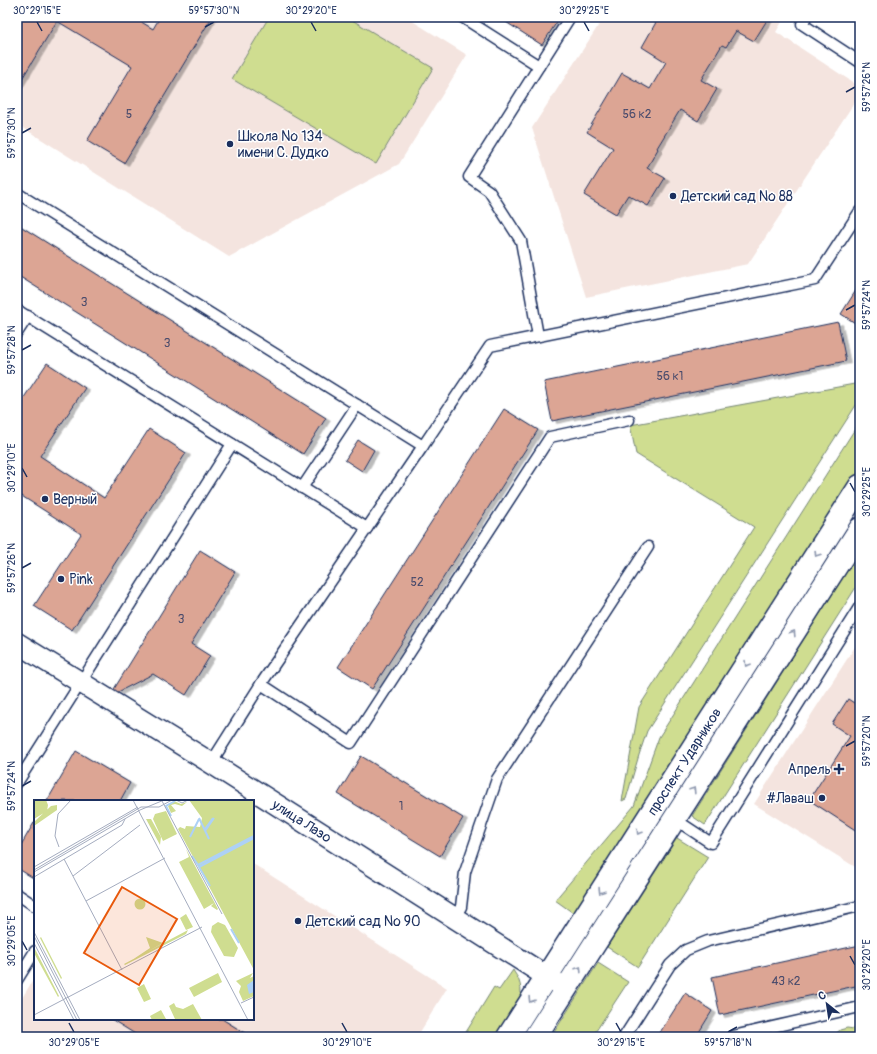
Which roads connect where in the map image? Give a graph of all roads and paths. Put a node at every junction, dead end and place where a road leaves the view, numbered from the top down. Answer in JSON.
{"nodes":[{"id":1,"x":462,"y":17,"type":"edge"},
{"id":2,"x":570,"y":17,"type":"edge"},
{"id":3,"x":806,"y":17,"type":"edge"},
{"id":4,"x":860,"y":62,"type":"edge"},
{"id":5,"x":539,"y":66,"type":"junction"},
{"id":6,"x":17,"y":193,"type":"edge"},
{"id":7,"x":860,"y":211,"type":"edge"},
{"id":8,"x":17,"y":310,"type":"edge"},
{"id":9,"x":28,"y":316,"type":"junction"},
{"id":10,"x":17,"y":333,"type":"edge"},
{"id":11,"x":538,"y":336,"type":"junction"},
{"id":12,"x":357,"y":405,"type":"junction"},
{"id":13,"x":630,"y":420,"type":"dead end"},
{"id":14,"x":232,"y":444,"type":"junction"},
{"id":15,"x":423,"y":446,"type":"junction"},
{"id":16,"x":860,"y":486,"type":"edge"},
{"id":17,"x":302,"y":488,"type":"junction"},
{"id":18,"x":368,"y":528,"type":"junction"},
{"id":19,"x":847,"y":538,"type":"edge"},
{"id":20,"x":648,"y":547,"type":"dead end"},
{"id":21,"x":860,"y":606,"type":"edge"},
{"id":22,"x":17,"y":643,"type":"edge"},
{"id":23,"x":81,"y":683,"type":"junction"},
{"id":24,"x":261,"y":684,"type":"junction"},
{"id":25,"x":211,"y":763,"type":"junction"},
{"id":26,"x":17,"y":783,"type":"edge"},
{"id":27,"x":655,"y":807,"type":"junction"},
{"id":28,"x":674,"y":819,"type":"junction"},
{"id":29,"x":17,"y":894,"type":"edge"},
{"id":30,"x":34,"y":905,"type":"edge"},
{"id":31,"x":860,"y":906,"type":"edge"},
{"id":32,"x":455,"y":917,"type":"junction"},
{"id":33,"x":34,"y":953,"type":"edge"},
{"id":34,"x":547,"y":976,"type":"junction"},
{"id":35,"x":17,"y":980,"type":"edge"},
{"id":36,"x":566,"y":988,"type":"junction"},
{"id":37,"x":860,"y":1007,"type":"edge"},
{"id":38,"x":508,"y":1037,"type":"edge"},
{"id":39,"x":535,"y":1037,"type":"edge"},
{"id":40,"x":624,"y":1037,"type":"edge"},
{"id":41,"x":732,"y":1037,"type":"edge"}],
"edges":[{"from":1,"to":5,"type":"lane"},
{"from":2,"to":5,"type":"lane"},
{"from":3,"to":4,"type":"lane"},
{"from":5,"to":11,"type":"lane"},
{"from":6,"to":12,"type":"lane"},
{"from":7,"to":11,"type":"lane"},
{"from":8,"to":9,"type":"lane"},
{"from":9,"to":10,"type":"lane"},
{"from":9,"to":14,"type":"lane"},
{"from":11,"to":15,"type":"lane"},
{"from":12,"to":15,"type":"lane"},
{"from":12,"to":17,"type":"lane"},
{"from":13,"to":24,"type":"lane"},
{"from":14,"to":17,"type":"lane"},
{"from":14,"to":23,"type":"lane"},
{"from":15,"to":18,"type":"lane"},
{"from":16,"to":19,"type":"street","name":"проспект Ударников"},
{"from":17,"to":18,"type":"lane"},
{"from":18,"to":24,"type":"lane"},
{"from":19,"to":27,"type":"street","name":"проспект Ударников","one_way":true},
{"from":28,"to":19,"type":"street","name":"проспект Ударников","one_way":true},
{"from":20,"to":32,"type":"lane"},
{"from":21,"to":28,"type":"lane"},
{"from":22,"to":23,"type":"street","name":"улица Лазо"},
{"from":23,"to":25,"type":"street","name":"улица Лазо"},
{"from":23,"to":26,"type":"lane"},
{"from":24,"to":25,"type":"lane"},
{"from":25,"to":32,"type":"street","name":"улица Лазо"},
{"from":27,"to":28,"type":"lane"},
{"from":27,"to":34,"type":"street","name":"проспект Ударников","one_way":true},
{"from":36,"to":28,"type":"street","name":"проспект Ударников","one_way":true},
{"from":29,"to":30,"type":"lane"},
{"from":31,"to":40,"type":"lane"},
{"from":32,"to":34,"type":"street","name":"улица Лазо"},
{"from":33,"to":35,"type":"lane"},
{"from":34,"to":36,"type":"street","name":"улица Лазо"},
{"from":34,"to":38,"type":"street","name":"проспект Ударников","one_way":true},
{"from":36,"to":39,"type":"street","name":"проспект Ударников"},
{"from":37,"to":41,"type":"lane"}]}
